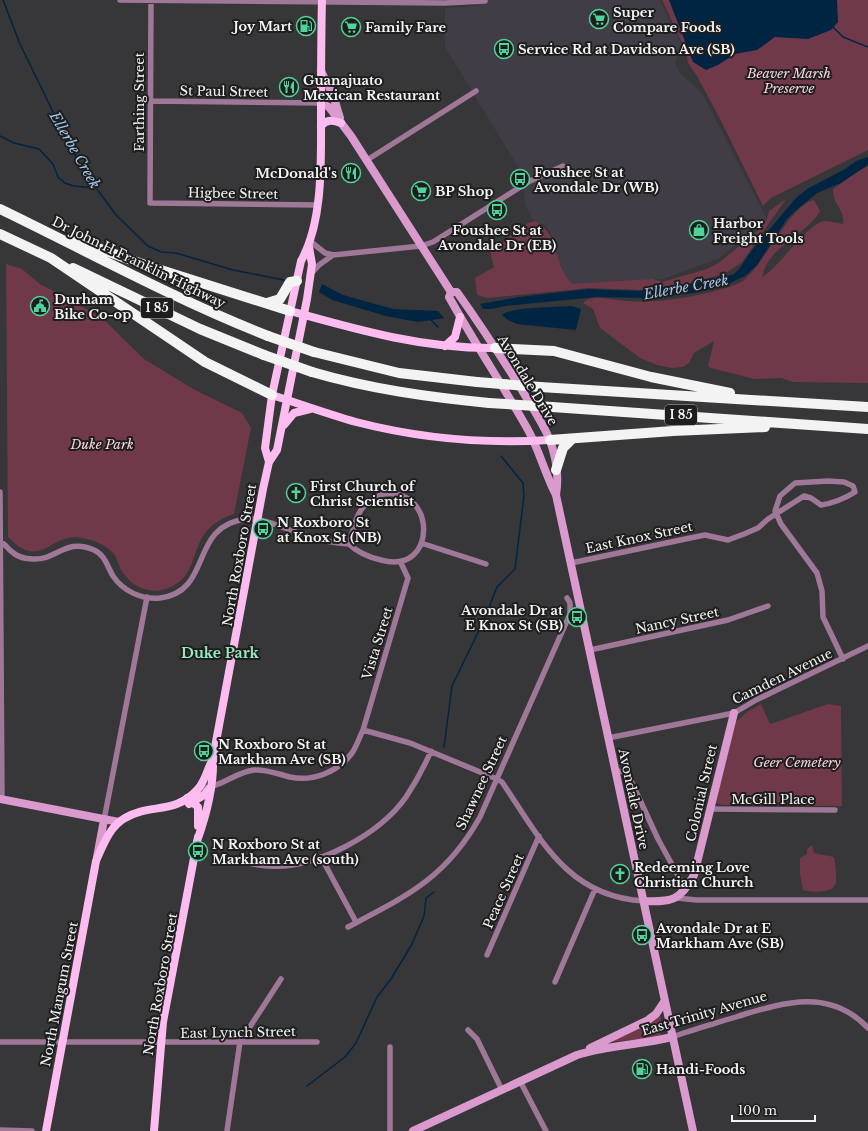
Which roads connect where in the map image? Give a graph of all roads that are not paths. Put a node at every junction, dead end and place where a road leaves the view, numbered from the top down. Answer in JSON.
{"nodes":[{"id":1,"x":120,"y":0,"type":"edge"},
{"id":2,"x":151,"y":0,"type":"edge"},
{"id":3,"x":322,"y":1,"type":"edge"},
{"id":4,"x":485,"y":1,"type":"edge"},
{"id":5,"x":321,"y":71,"type":"junction"},
{"id":6,"x":476,"y":91,"type":"dead end"},
{"id":7,"x":150,"y":101,"type":"junction"},
{"id":8,"x":321,"y":103,"type":"junction"},
{"id":9,"x":341,"y":123,"type":"junction"},
{"id":10,"x":321,"y":126,"type":"junction"},
{"id":11,"x":367,"y":160,"type":"junction"},
{"id":12,"x":564,"y":166,"type":"dead end"},
{"id":13,"x":150,"y":203,"type":"joint"},
{"id":14,"x":317,"y":205,"type":"junction"},
{"id":15,"x":0,"y":209,"type":"edge"},
{"id":16,"x":24,"y":220,"type":"junction"},
{"id":17,"x":0,"y":234,"type":"edge"},
{"id":18,"x":310,"y":244,"type":"junction"},
{"id":19,"x":421,"y":246,"type":"junction"},
{"id":20,"x":333,"y":255,"type":"junction"},
{"id":21,"x":51,"y":258,"type":"junction"},
{"id":22,"x":310,"y":274,"type":"junction"},
{"id":23,"x":297,"y":280,"type":"junction"},
{"id":24,"x":451,"y":292,"type":"junction"},
{"id":25,"x":267,"y":303,"type":"junction"},
{"id":26,"x":290,"y":311,"type":"junction"},
{"id":27,"x":304,"y":315,"type":"junction"},
{"id":28,"x":460,"y":317,"type":"junction"},
{"id":29,"x":445,"y":346,"type":"junction"},
{"id":30,"x":478,"y":348,"type":"junction"},
{"id":31,"x":495,"y":348,"type":"junction"},
{"id":32,"x":272,"y":395,"type":"junction"},
{"id":33,"x":287,"y":400,"type":"junction"},
{"id":34,"x":772,"y":401,"type":"junction"},
{"id":35,"x":868,"y":407,"type":"edge"},
{"id":36,"x":314,"y":409,"type":"junction"},
{"id":37,"x":809,"y":425,"type":"junction"},
{"id":38,"x":282,"y":429,"type":"junction"},
{"id":39,"x":868,"y":429,"type":"edge"},
{"id":40,"x":572,"y":439,"type":"junction"},
{"id":41,"x":550,"y":440,"type":"junction"},
{"id":42,"x":532,"y":441,"type":"junction"},
{"id":43,"x":268,"y":462,"type":"junction"},
{"id":44,"x":556,"y":470,"type":"junction"},
{"id":45,"x":0,"y":492,"type":"edge"},
{"id":46,"x":556,"y":495,"type":"junction"},
{"id":47,"x":775,"y":514,"type":"junction"},
{"id":48,"x":257,"y":520,"type":"junction"},
{"id":49,"x":1,"y":542,"type":"edge"},
{"id":50,"x":421,"y":543,"type":"junction"},
{"id":51,"x":349,"y":544,"type":"junction"},
{"id":52,"x":401,"y":562,"type":"junction"},
{"id":53,"x":571,"y":563,"type":"junction"},
{"id":54,"x":486,"y":564,"type":"dead end"},
{"id":55,"x":147,"y":597,"type":"junction"},
{"id":56,"x":567,"y":598,"type":"dead end"},
{"id":57,"x":768,"y":606,"type":"dead end"},
{"id":58,"x":868,"y":646,"type":"edge"},
{"id":59,"x":590,"y":650,"type":"junction"},
{"id":60,"x":843,"y":658,"type":"junction"},
{"id":61,"x":734,"y":713,"type":"junction"},
{"id":62,"x":363,"y":730,"type":"junction"},
{"id":63,"x":608,"y":738,"type":"junction"},
{"id":64,"x":431,"y":751,"type":"junction"},
{"id":65,"x":213,"y":758,"type":"junction"},
{"id":66,"x":616,"y":771,"type":"junction"},
{"id":67,"x":497,"y":779,"type":"junction"},
{"id":68,"x":199,"y":788,"type":"junction"},
{"id":69,"x":210,"y":788,"type":"junction"},
{"id":70,"x":1,"y":800,"type":"edge"},
{"id":71,"x":190,"y":800,"type":"junction"},
{"id":72,"x":710,"y":809,"type":"junction"},
{"id":73,"x":836,"y":810,"type":"dead end"},
{"id":74,"x":104,"y":820,"type":"junction"},
{"id":75,"x":119,"y":822,"type":"junction"},
{"id":76,"x":539,"y":836,"type":"junction"},
{"id":77,"x":197,"y":841,"type":"junction"},
{"id":78,"x":321,"y":857,"type":"junction"},
{"id":79,"x":231,"y":859,"type":"dead end"},
{"id":80,"x":96,"y":861,"type":"junction"},
{"id":81,"x":687,"y":887,"type":"junction"},
{"id":82,"x":595,"y":889,"type":"junction"},
{"id":83,"x":677,"y":898,"type":"junction"},
{"id":84,"x":868,"y":900,"type":"edge"},
{"id":85,"x":644,"y":901,"type":"junction"},
{"id":86,"x":356,"y":922,"type":"junction"},
{"id":87,"x":348,"y":927,"type":"dead end"},
{"id":88,"x":487,"y":955,"type":"dead end"},
{"id":89,"x":281,"y":979,"type":"dead end"},
{"id":90,"x":556,"y":982,"type":"dead end"},
{"id":91,"x":664,"y":1002,"type":"junction"},
{"id":92,"x":868,"y":1028,"type":"edge"},
{"id":93,"x":468,"y":1030,"type":"dead end"},
{"id":94,"x":672,"y":1037,"type":"junction"},
{"id":95,"x":0,"y":1042,"type":"edge"},
{"id":96,"x":240,"y":1042,"type":"junction"},
{"id":97,"x":318,"y":1042,"type":"dead end"},
{"id":98,"x":62,"y":1043,"type":"junction"},
{"id":99,"x":160,"y":1043,"type":"junction"},
{"id":100,"x":390,"y":1047,"type":"dead end"},
{"id":101,"x":577,"y":1055,"type":"junction"},
{"id":102,"x":520,"y":1081,"type":"junction"},
{"id":103,"x":502,"y":1090,"type":"junction"},
{"id":104,"x":0,"y":1130,"type":"edge"},
{"id":105,"x":32,"y":1131,"type":"edge"},
{"id":106,"x":46,"y":1131,"type":"edge"},
{"id":107,"x":154,"y":1131,"type":"edge"},
{"id":108,"x":227,"y":1131,"type":"edge"},
{"id":109,"x":390,"y":1131,"type":"edge"},
{"id":110,"x":413,"y":1131,"type":"edge"},
{"id":111,"x":546,"y":1131,"type":"edge"},
{"id":112,"x":693,"y":1131,"type":"edge"}],
"edges":[{"from":1,"to":2,"type":"street"},
{"from":2,"to":3,"type":"street"},
{"from":2,"to":7,"type":"street","name":"Farthing Street"},
{"from":3,"to":4,"type":"street"},
{"from":3,"to":5,"type":"main road","name":"North Roxboro Street"},
{"from":5,"to":8,"type":"main road","name":"North Roxboro Street"},
{"from":5,"to":9,"type":"main road","name":"Avondale Drive"},
{"from":6,"to":11,"type":"street"},
{"from":7,"to":8,"type":"street","name":"St Paul Street"},
{"from":7,"to":13,"type":"street","name":"Farthing Street"},
{"from":8,"to":9,"type":"main road","name":"Avondale Drive"},
{"from":8,"to":10,"type":"main road","name":"North Roxboro Street"},
{"from":9,"to":10,"type":"main road"},
{"from":9,"to":11,"type":"main road","name":"Avondale Drive"},
{"from":10,"to":14,"type":"main road","name":"North Roxboro Street"},
{"from":11,"to":19,"type":"main road","name":"Avondale Drive"},
{"from":12,"to":19,"type":"street"},
{"from":13,"to":14,"type":"street","name":"Higbee Street"},
{"from":14,"to":18,"type":"main road","name":"North Roxboro Street"},
{"from":15,"to":16,"type":"highway","name":"Dr John H Franklin Highway","number":"I 85"},
{"from":16,"to":25,"type":"highway"},
{"from":16,"to":34,"type":"highway","name":"Dr John H Franklin Highway","number":"I 85","bridge":true},
{"from":17,"to":21,"type":"highway","number":"I 85"},
{"from":18,"to":20,"type":"street"},
{"from":18,"to":22,"type":"main road","name":"North Roxboro Street"},
{"from":18,"to":23,"type":"main road","name":"North Roxboro Street"},
{"from":19,"to":20,"type":"street"},
{"from":19,"to":24,"type":"main road","name":"Avondale Drive"},
{"from":20,"to":22,"type":"street"},
{"from":21,"to":32,"type":"highway"},
{"from":21,"to":37,"type":"highway","number":"I 85","bridge":true},
{"from":22,"to":27,"type":"main road","name":"North Roxboro Street"},
{"from":23,"to":25,"type":"highway"},
{"from":23,"to":26,"type":"main road","name":"North Roxboro Street"},
{"from":24,"to":28,"type":"main road","name":"Avondale Drive"},
{"from":24,"to":31,"type":"main road","name":"Avondale Drive"},
{"from":25,"to":26,"type":"highway"},
{"from":26,"to":27,"type":"main road"},
{"from":26,"to":32,"type":"main road","name":"North Roxboro Street"},
{"from":27,"to":29,"type":"main road"},
{"from":27,"to":33,"type":"main road","name":"North Roxboro Street"},
{"from":28,"to":29,"type":"main road"},
{"from":28,"to":30,"type":"main road","name":"Avondale Drive"},
{"from":29,"to":30,"type":"main road"},
{"from":30,"to":31,"type":"main road"},
{"from":30,"to":42,"type":"main road","name":"Avondale Drive"},
{"from":31,"to":34,"type":"highway"},
{"from":31,"to":41,"type":"main road","name":"Avondale Drive"},
{"from":32,"to":33,"type":"main road"},
{"from":32,"to":43,"type":"main road","name":"North Roxboro Street"},
{"from":33,"to":36,"type":"main road"},
{"from":33,"to":38,"type":"main road","name":"North Roxboro Street"},
{"from":34,"to":35,"type":"highway","number":"I 85"},
{"from":36,"to":38,"type":"main road"},
{"from":36,"to":42,"type":"main road"},
{"from":37,"to":39,"type":"highway","number":"I 85"},
{"from":37,"to":40,"type":"highway"},
{"from":38,"to":43,"type":"main road","name":"North Roxboro Street"},
{"from":40,"to":41,"type":"highway"},
{"from":40,"to":44,"type":"highway"},
{"from":41,"to":42,"type":"main road"},
{"from":41,"to":44,"type":"main road","name":"Avondale Drive"},
{"from":42,"to":46,"type":"main road","name":"Avondale Drive"},
{"from":43,"to":48,"type":"main road","name":"North Roxboro Street"},
{"from":44,"to":46,"type":"main road","name":"Avondale Drive"},
{"from":45,"to":49,"type":"street"},
{"from":46,"to":53,"type":"main road","name":"Avondale Drive"},
{"from":47,"to":47,"type":"street","name":"East Knox Street"},
{"from":47,"to":53,"type":"street","name":"East Knox Street"},
{"from":47,"to":60,"type":"street"},
{"from":48,"to":51,"type":"street"},
{"from":48,"to":55,"type":"street"},
{"from":48,"to":65,"type":"main road","name":"North Roxboro Street"},
{"from":49,"to":55,"type":"street"},
{"from":49,"to":70,"type":"street"},
{"from":50,"to":51,"type":"street"},
{"from":50,"to":52,"type":"street"},
{"from":50,"to":54,"type":"street"},
{"from":51,"to":52,"type":"street"},
{"from":52,"to":62,"type":"street","name":"Vista Street"},
{"from":53,"to":59,"type":"main road","name":"Avondale Drive"},
{"from":55,"to":74,"type":"street","name":"North Mangum Street"},
{"from":56,"to":67,"type":"street","name":"Shawnee Street"},
{"from":57,"to":59,"type":"street","name":"Nancy Street"},
{"from":58,"to":60,"type":"street","name":"Camden Avenue"},
{"from":59,"to":63,"type":"main road","name":"Avondale Drive"},
{"from":60,"to":61,"type":"street","name":"Camden Avenue"},
{"from":61,"to":63,"type":"street","name":"Camden Avenue"},
{"from":61,"to":72,"type":"main road","name":"Colonial Street"},
{"from":62,"to":64,"type":"street"},
{"from":62,"to":69,"type":"street","name":"Vista Street"},
{"from":63,"to":66,"type":"main road","name":"Avondale Drive"},
{"from":64,"to":67,"type":"street"},
{"from":64,"to":78,"type":"street"},
{"from":65,"to":68,"type":"main road"},
{"from":65,"to":69,"type":"main road","name":"North Roxboro Street"},
{"from":66,"to":81,"type":"street"},
{"from":66,"to":85,"type":"main road","name":"Avondale Drive"},
{"from":67,"to":76,"type":"street"},
{"from":67,"to":86,"type":"street","name":"Shawnee Street"},
{"from":68,"to":69,"type":"street"},
{"from":68,"to":71,"type":"main road"},
{"from":69,"to":71,"type":"main road"},
{"from":69,"to":77,"type":"main road","name":"North Roxboro Street"},
{"from":70,"to":74,"type":"main road"},
{"from":71,"to":75,"type":"main road"},
{"from":71,"to":77,"type":"main road","name":"North Roxboro Street"},
{"from":72,"to":73,"type":"street","name":"McGill Place"},
{"from":72,"to":81,"type":"main road","name":"Colonial Street"},
{"from":74,"to":75,"type":"main road"},
{"from":74,"to":80,"type":"main road","name":"North Mangum Street"},
{"from":75,"to":80,"type":"main road","name":"North Mangum Street"},
{"from":76,"to":82,"type":"street"},
{"from":76,"to":88,"type":"street","name":"Peace Street"},
{"from":77,"to":99,"type":"main road","name":"North Roxboro Street"},
{"from":78,"to":79,"type":"street"},
{"from":78,"to":86,"type":"street"},
{"from":80,"to":98,"type":"main road","name":"North Mangum Street"},
{"from":81,"to":83,"type":"main road","name":"Colonial Street"},
{"from":82,"to":85,"type":"street"},
{"from":82,"to":90,"type":"street"},
{"from":83,"to":84,"type":"street"},
{"from":83,"to":85,"type":"main road"},
{"from":85,"to":91,"type":"main road","name":"Avondale Drive"},
{"from":86,"to":87,"type":"street","name":"Shawnee Street"},
{"from":89,"to":96,"type":"street"},
{"from":91,"to":94,"type":"main road","name":"Avondale Drive"},
{"from":91,"to":101,"type":"main road"},
{"from":92,"to":94,"type":"street","name":"East Trinity Avenue"},
{"from":93,"to":103,"type":"street"},
{"from":94,"to":101,"type":"main road","name":"East Trinity Avenue"},
{"from":94,"to":112,"type":"main road","name":"Avondale Drive"},
{"from":95,"to":98,"type":"street","name":"East Lynch Street"},
{"from":96,"to":97,"type":"street","name":"East Lynch Street"},
{"from":96,"to":99,"type":"street","name":"East Lynch Street"},
{"from":96,"to":108,"type":"street"},
{"from":98,"to":99,"type":"street","name":"East Lynch Street"},
{"from":98,"to":106,"type":"main road","name":"North Mangum Street"},
{"from":99,"to":107,"type":"main road","name":"North Roxboro Street"},
{"from":100,"to":109,"type":"street"},
{"from":101,"to":102,"type":"main road","name":"East Trinity Avenue"},
{"from":102,"to":103,"type":"main road","name":"East Trinity Avenue"},
{"from":102,"to":111,"type":"street"},
{"from":103,"to":110,"type":"main road","name":"East Trinity Avenue"},
{"from":104,"to":105,"type":"street"}]}
